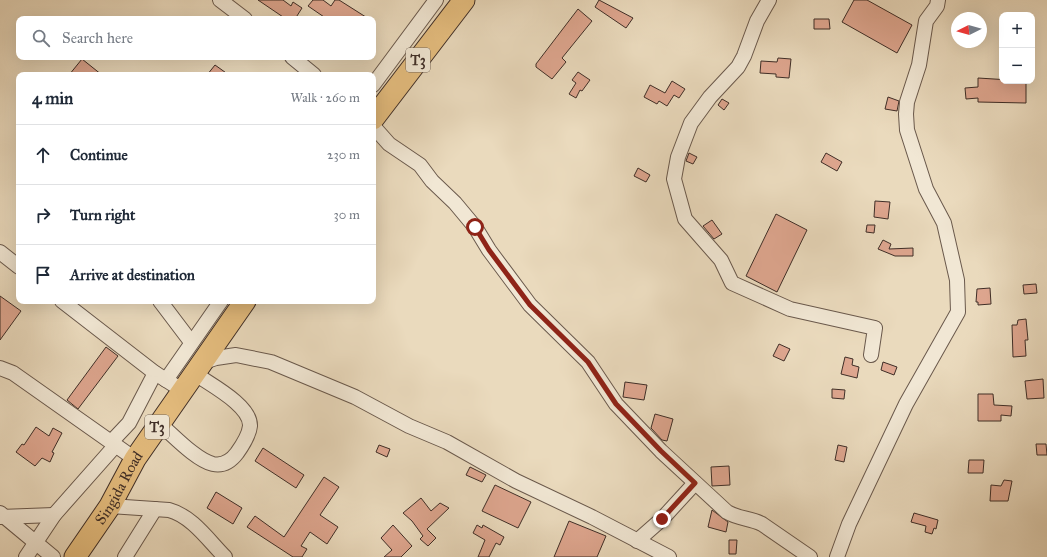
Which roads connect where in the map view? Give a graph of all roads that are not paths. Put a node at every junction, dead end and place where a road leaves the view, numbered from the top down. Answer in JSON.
{"nodes":[{"id":1,"x":220,"y":0,"type":"edge"},
{"id":2,"x":436,"y":0,"type":"edge"},
{"id":3,"x":464,"y":0,"type":"edge"},
{"id":4,"x":769,"y":0,"type":"edge"},
{"id":5,"x":938,"y":0,"type":"edge"},
{"id":6,"x":235,"y":4,"type":"edge"},
{"id":7,"x":243,"y":16,"type":"edge"},
{"id":8,"x":296,"y":60,"type":"edge"},
{"id":9,"x":310,"y":72,"type":"edge"},
{"id":10,"x":376,"y":81,"type":"edge"},
{"id":11,"x":376,"y":115,"type":"edge"},
{"id":12,"x":376,"y":129,"type":"edge"},
{"id":13,"x":0,"y":252,"type":"edge"},
{"id":14,"x":16,"y":265,"type":"edge"},
{"id":15,"x":66,"y":304,"type":"edge"},
{"id":16,"x":162,"y":304,"type":"edge"},
{"id":17,"x":219,"y":304,"type":"edge"},
{"id":18,"x":243,"y":304,"type":"edge"},
{"id":19,"x":191,"y":342,"type":"junction"},
{"id":20,"x":871,"y":355,"type":"dead end"},
{"id":21,"x":0,"y":368,"type":"edge"},
{"id":22,"x":197,"y":368,"type":"junction"},
{"id":23,"x":168,"y":381,"type":"junction"},
{"id":24,"x":160,"y":424,"type":"junction"},
{"id":25,"x":113,"y":444,"type":"junction"},
{"id":26,"x":136,"y":460,"type":"junction"},
{"id":27,"x":695,"y":483,"type":"junction"},
{"id":28,"x":110,"y":506,"type":"junction"},
{"id":29,"x":155,"y":509,"type":"junction"},
{"id":30,"x":54,"y":514,"type":"junction"},
{"id":31,"x":2,"y":515,"type":"edge"},
{"id":32,"x":638,"y":540,"type":"junction"},
{"id":33,"x":34,"y":542,"type":"junction"},
{"id":34,"x":26,"y":557,"type":"edge"},
{"id":35,"x":53,"y":557,"type":"edge"},
{"id":36,"x":75,"y":557,"type":"edge"},
{"id":37,"x":125,"y":557,"type":"edge"},
{"id":38,"x":225,"y":557,"type":"edge"},
{"id":39,"x":669,"y":557,"type":"edge"},
{"id":40,"x":810,"y":557,"type":"edge"},
{"id":41,"x":837,"y":557,"type":"edge"}],
"edges":[{"from":1,"to":6,"type":"street"},
{"from":2,"to":10,"type":"street"},
{"from":3,"to":11,"type":"highway","number":"T3"},
{"from":4,"to":20,"type":"street"},
{"from":5,"to":41,"type":"street"},
{"from":6,"to":7,"type":"street"},
{"from":8,"to":9,"type":"street"},
{"from":12,"to":27,"type":"street"},
{"from":13,"to":14,"type":"street"},
{"from":15,"to":23,"type":"street"},
{"from":16,"to":19,"type":"street"},
{"from":17,"to":19,"type":"street"},
{"from":18,"to":22,"type":"highway","name":"Singida Road","number":"T3"},
{"from":19,"to":23,"type":"street"},
{"from":21,"to":25,"type":"street"},
{"from":22,"to":23,"type":"highway","name":"Singida Road","number":"T3"},
{"from":22,"to":24,"type":"street"},
{"from":22,"to":32,"type":"street"},
{"from":23,"to":24,"type":"highway","name":"Singida Road","number":"T3"},
{"from":23,"to":25,"type":"street"},
{"from":24,"to":26,"type":"highway","name":"Singida Road","number":"T3"},
{"from":25,"to":26,"type":"street"},
{"from":25,"to":30,"type":"street"},
{"from":26,"to":28,"type":"highway","name":"Singida Road","number":"T3"},
{"from":27,"to":32,"type":"street"},
{"from":27,"to":40,"type":"street"},
{"from":28,"to":29,"type":"street"},
{"from":28,"to":36,"type":"highway","name":"Singida Road","number":"T3"},
{"from":29,"to":37,"type":"street"},
{"from":29,"to":38,"type":"street"},
{"from":30,"to":31,"type":"street"},
{"from":30,"to":33,"type":"street"},
{"from":31,"to":33,"type":"street"},
{"from":32,"to":39,"type":"street"},
{"from":33,"to":34,"type":"street"},
{"from":33,"to":35,"type":"street"}]}
